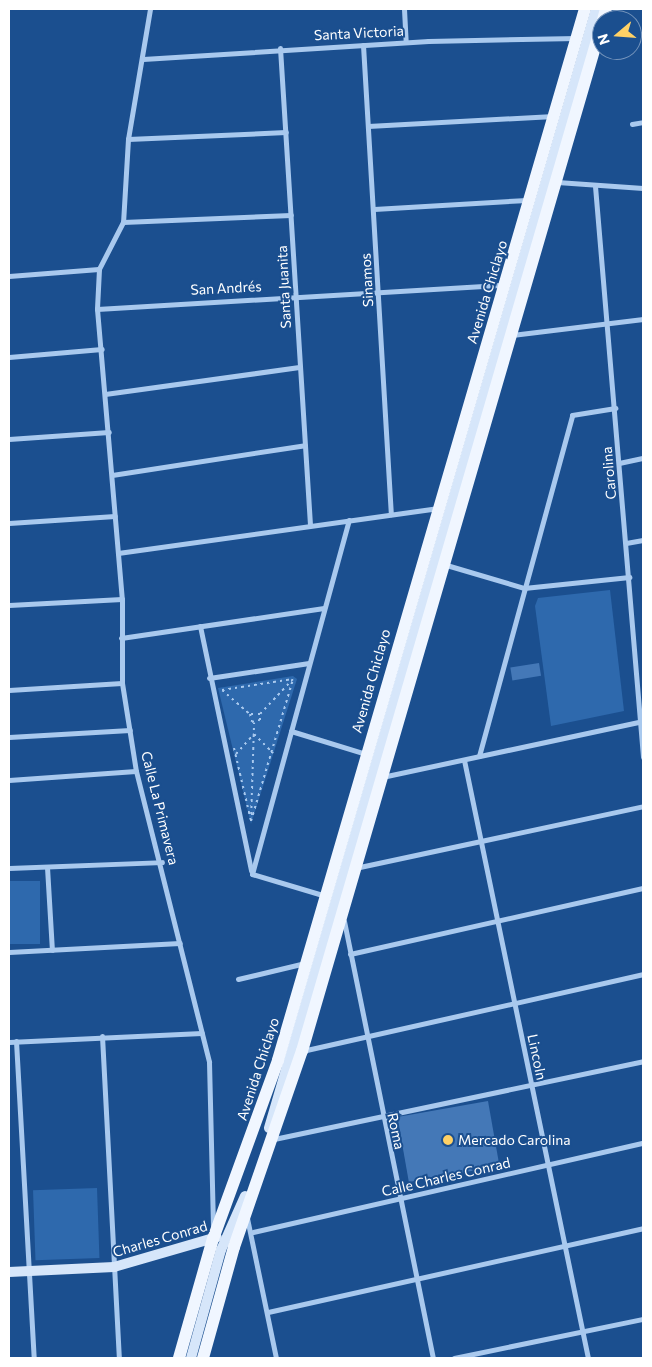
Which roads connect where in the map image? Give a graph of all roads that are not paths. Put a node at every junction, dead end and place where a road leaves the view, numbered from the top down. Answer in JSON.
{"nodes":[{"id":1,"x":150,"y":9,"type":"edge"},
{"id":2,"x":404,"y":9,"type":"edge"},
{"id":3,"x":585,"y":9,"type":"edge"},
{"id":4,"x":596,"y":9,"type":"edge"},
{"id":5,"x":577,"y":38,"type":"junction"},
{"id":6,"x":406,"y":42,"type":"junction"},
{"id":7,"x":363,"y":45,"type":"junction"},
{"id":8,"x":280,"y":48,"type":"junction"},
{"id":9,"x":143,"y":59,"type":"junction"},
{"id":10,"x":593,"y":60,"type":"edge"},
{"id":11,"x":554,"y":116,"type":"junction"},
{"id":12,"x":643,"y":122,"type":"edge"},
{"id":13,"x":632,"y":124,"type":"dead end"},
{"id":14,"x":368,"y":126,"type":"junction"},
{"id":15,"x":286,"y":132,"type":"junction"},
{"id":16,"x":128,"y":140,"type":"junction"},
{"id":17,"x":555,"y":181,"type":"junction"},
{"id":18,"x":596,"y":186,"type":"junction"},
{"id":19,"x":643,"y":188,"type":"edge"},
{"id":20,"x":530,"y":200,"type":"junction"},
{"id":21,"x":374,"y":210,"type":"junction"},
{"id":22,"x":291,"y":214,"type":"junction"},
{"id":23,"x":123,"y":222,"type":"junction"},
{"id":24,"x":99,"y":269,"type":"junction"},
{"id":25,"x":9,"y":276,"type":"edge"},
{"id":26,"x":505,"y":285,"type":"junction"},
{"id":27,"x":379,"y":293,"type":"junction"},
{"id":28,"x":295,"y":296,"type":"junction"},
{"id":29,"x":97,"y":309,"type":"junction"},
{"id":30,"x":643,"y":319,"type":"edge"},
{"id":31,"x":607,"y":324,"type":"junction"},
{"id":32,"x":508,"y":335,"type":"junction"},
{"id":33,"x":102,"y":349,"type":"junction"},
{"id":34,"x":9,"y":357,"type":"edge"},
{"id":35,"x":299,"y":367,"type":"junction"},
{"id":36,"x":105,"y":394,"type":"junction"},
{"id":37,"x":615,"y":408,"type":"junction"},
{"id":38,"x":109,"y":432,"type":"junction"},
{"id":39,"x":9,"y":438,"type":"edge"},
{"id":40,"x":305,"y":445,"type":"junction"},
{"id":41,"x":643,"y":458,"type":"edge"},
{"id":42,"x":619,"y":463,"type":"junction"},
{"id":43,"x":112,"y":475,"type":"junction"},
{"id":44,"x":438,"y":508,"type":"junction"},
{"id":45,"x":391,"y":514,"type":"junction"},
{"id":46,"x":115,"y":516,"type":"junction"},
{"id":47,"x":349,"y":520,"type":"junction"},
{"id":48,"x":9,"y":523,"type":"edge"},
{"id":49,"x":310,"y":525,"type":"junction"},
{"id":50,"x":643,"y":540,"type":"edge"},
{"id":51,"x":626,"y":543,"type":"junction"},
{"id":52,"x":118,"y":553,"type":"junction"},
{"id":53,"x":443,"y":564,"type":"junction"},
{"id":54,"x":629,"y":577,"type":"junction"},
{"id":55,"x":524,"y":588,"type":"junction"},
{"id":56,"x":122,"y":599,"type":"junction"},
{"id":57,"x":9,"y":605,"type":"edge"},
{"id":58,"x":324,"y":608,"type":"junction"},
{"id":59,"x":200,"y":626,"type":"junction"},
{"id":60,"x":121,"y":638,"type":"junction"},
{"id":61,"x":309,"y":663,"type":"junction"},
{"id":62,"x":209,"y":678,"type":"junction"},
{"id":63,"x":122,"y":683,"type":"junction"},
{"id":64,"x":9,"y":690,"type":"edge"},
{"id":65,"x":643,"y":721,"type":"edge"},
{"id":66,"x":130,"y":730,"type":"junction"},
{"id":67,"x":291,"y":731,"type":"junction"},
{"id":68,"x":9,"y":737,"type":"edge"},
{"id":69,"x":366,"y":754,"type":"junction"},
{"id":70,"x":480,"y":756,"type":"junction"},
{"id":71,"x":643,"y":757,"type":"edge"},
{"id":72,"x":464,"y":760,"type":"junction"},
{"id":73,"x":136,"y":771,"type":"junction"},
{"id":74,"x":378,"y":778,"type":"junction"},
{"id":75,"x":9,"y":780,"type":"edge"},
{"id":76,"x":643,"y":806,"type":"edge"},
{"id":77,"x":481,"y":841,"type":"junction"},
{"id":78,"x":162,"y":862,"type":"junction"},
{"id":79,"x":47,"y":867,"type":"junction"},
{"id":80,"x":9,"y":868,"type":"edge"},
{"id":81,"x":353,"y":869,"type":"junction"},
{"id":82,"x":252,"y":874,"type":"junction"},
{"id":83,"x":643,"y":888,"type":"edge"},
{"id":84,"x":333,"y":902,"type":"junction"},
{"id":85,"x":498,"y":922,"type":"junction"},
{"id":86,"x":180,"y":943,"type":"junction"},
{"id":87,"x":52,"y":950,"type":"junction"},
{"id":88,"x":9,"y":952,"type":"edge"},
{"id":89,"x":350,"y":954,"type":"junction"},
{"id":90,"x":306,"y":963,"type":"junction"},
{"id":91,"x":643,"y":974,"type":"edge"},
{"id":92,"x":238,"y":979,"type":"dead end"},
{"id":93,"x":514,"y":1002,"type":"junction"},
{"id":94,"x":202,"y":1033,"type":"junction"},
{"id":95,"x":366,"y":1035,"type":"junction"},
{"id":96,"x":102,"y":1036,"type":"junction"},
{"id":97,"x":9,"y":1042,"type":"edge"},
{"id":98,"x":16,"y":1042,"type":"junction"},
{"id":99,"x":302,"y":1051,"type":"junction"},
{"id":100,"x":643,"y":1061,"type":"edge"},
{"id":101,"x":532,"y":1086,"type":"junction"},
{"id":102,"x":382,"y":1118,"type":"junction"},
{"id":103,"x":274,"y":1139,"type":"junction"},
{"id":104,"x":643,"y":1143,"type":"edge"},
{"id":105,"x":548,"y":1165,"type":"junction"},
{"id":106,"x":400,"y":1198,"type":"junction"},
{"id":107,"x":247,"y":1218,"type":"junction"},
{"id":108,"x":643,"y":1228,"type":"edge"},
{"id":109,"x":253,"y":1232,"type":"junction"},
{"id":110,"x":228,"y":1233,"type":"junction"},
{"id":111,"x":213,"y":1239,"type":"junction"},
{"id":112,"x":565,"y":1246,"type":"junction"},
{"id":113,"x":114,"y":1267,"type":"junction"},
{"id":114,"x":29,"y":1271,"type":"junction"},
{"id":115,"x":9,"y":1272,"type":"edge"},
{"id":116,"x":417,"y":1279,"type":"junction"},
{"id":117,"x":268,"y":1312,"type":"junction"},
{"id":118,"x":643,"y":1318,"type":"edge"},
{"id":119,"x":583,"y":1331,"type":"junction"},
{"id":120,"x":34,"y":1358,"type":"edge"},
{"id":121,"x":119,"y":1358,"type":"edge"},
{"id":122,"x":179,"y":1358,"type":"edge"},
{"id":123,"x":191,"y":1358,"type":"edge"},
{"id":124,"x":203,"y":1358,"type":"edge"},
{"id":125,"x":276,"y":1358,"type":"edge"},
{"id":126,"x":433,"y":1358,"type":"edge"},
{"id":127,"x":454,"y":1358,"type":"edge"},
{"id":128,"x":588,"y":1358,"type":"edge"}],
"edges":[{"from":1,"to":9,"type":"street"},
{"from":2,"to":6,"type":"street"},
{"from":3,"to":5,"type":"main road","name":"Avenida Chiclayo"},
{"from":4,"to":84,"type":"street","name":"Avenida Chiclayo"},
{"from":5,"to":6,"type":"street","name":"Santa Victoria"},
{"from":5,"to":11,"type":"main road","name":"Avenida Chiclayo"},
{"from":6,"to":7,"type":"street","name":"Santa Victoria"},
{"from":7,"to":8,"type":"street","name":"Santa Victoria"},
{"from":7,"to":14,"type":"street","name":"Sinamos"},
{"from":8,"to":9,"type":"street","name":"Santa Victoria"},
{"from":8,"to":15,"type":"street","name":"Santa Juanita"},
{"from":9,"to":16,"type":"street"},
{"from":10,"to":17,"type":"main road","name":"Avenida Chiclayo"},
{"from":11,"to":14,"type":"street"},
{"from":11,"to":20,"type":"main road","name":"Avenida Chiclayo"},
{"from":12,"to":13,"type":"street"},
{"from":14,"to":21,"type":"street","name":"Sinamos"},
{"from":15,"to":16,"type":"street"},
{"from":15,"to":22,"type":"street","name":"Santa Juanita"},
{"from":16,"to":23,"type":"street"},
{"from":17,"to":18,"type":"street"},
{"from":17,"to":32,"type":"main road","name":"Avenida Chiclayo"},
{"from":18,"to":19,"type":"street"},
{"from":18,"to":31,"type":"street","name":"Carolina"},
{"from":20,"to":21,"type":"street"},
{"from":20,"to":26,"type":"main road","name":"Avenida Chiclayo"},
{"from":21,"to":27,"type":"street","name":"Sinamos"},
{"from":22,"to":23,"type":"street"},
{"from":22,"to":28,"type":"street","name":"Santa Juanita"},
{"from":23,"to":24,"type":"street"},
{"from":24,"to":25,"type":"street"},
{"from":24,"to":29,"type":"street","name":"Calle La Primavera"},
{"from":26,"to":27,"type":"street","name":"San Andrés"},
{"from":26,"to":44,"type":"main road","name":"Avenida Chiclayo"},
{"from":27,"to":28,"type":"street","name":"San Andrés"},
{"from":27,"to":45,"type":"street","name":"Sinamos"},
{"from":28,"to":29,"type":"street","name":"San Andrés"},
{"from":28,"to":35,"type":"street","name":"Santa Juanita"},
{"from":29,"to":33,"type":"street","name":"Calle La Primavera"},
{"from":30,"to":31,"type":"street"},
{"from":31,"to":32,"type":"street"},
{"from":31,"to":37,"type":"street","name":"Carolina"},
{"from":32,"to":53,"type":"main road","name":"Avenida Chiclayo"},
{"from":33,"to":34,"type":"street"},
{"from":33,"to":36,"type":"street","name":"Calle La Primavera"},
{"from":35,"to":36,"type":"street"},
{"from":35,"to":40,"type":"street","name":"Santa Juanita"},
{"from":36,"to":38,"type":"street","name":"Calle La Primavera"},
{"from":37,"to":42,"type":"street","name":"Carolina"},
{"from":37,"to":55,"type":"street"},
{"from":38,"to":39,"type":"street"},
{"from":38,"to":43,"type":"street","name":"Calle La Primavera"},
{"from":40,"to":43,"type":"street"},
{"from":40,"to":49,"type":"street","name":"Santa Juanita"},
{"from":41,"to":42,"type":"street"},
{"from":42,"to":51,"type":"street","name":"Carolina"},
{"from":43,"to":46,"type":"street","name":"Calle La Primavera"},
{"from":44,"to":45,"type":"street"},
{"from":44,"to":69,"type":"main road","name":"Avenida Chiclayo"},
{"from":45,"to":47,"type":"street"},
{"from":46,"to":48,"type":"street"},
{"from":46,"to":52,"type":"street","name":"Calle La Primavera"},
{"from":47,"to":49,"type":"street"},
{"from":47,"to":58,"type":"street"},
{"from":49,"to":52,"type":"street"},
{"from":50,"to":51,"type":"street"},
{"from":51,"to":54,"type":"street","name":"Carolina"},
{"from":52,"to":56,"type":"street","name":"Calle La Primavera"},
{"from":53,"to":55,"type":"street"},
{"from":53,"to":74,"type":"main road","name":"Avenida Chiclayo"},
{"from":54,"to":55,"type":"street"},
{"from":54,"to":65,"type":"street","name":"Carolina"},
{"from":55,"to":70,"type":"street"},
{"from":56,"to":57,"type":"street"},
{"from":56,"to":60,"type":"street","name":"Calle La Primavera"},
{"from":58,"to":59,"type":"street"},
{"from":58,"to":61,"type":"street"},
{"from":59,"to":60,"type":"street"},
{"from":59,"to":62,"type":"street"},
{"from":60,"to":63,"type":"street","name":"Calle La Primavera"},
{"from":61,"to":62,"type":"street"},
{"from":61,"to":67,"type":"street"},
{"from":62,"to":82,"type":"street"},
{"from":63,"to":64,"type":"street"},
{"from":63,"to":66,"type":"street","name":"Calle La Primavera"},
{"from":65,"to":70,"type":"street"},
{"from":65,"to":71,"type":"street","name":"Carolina"},
{"from":66,"to":68,"type":"street"},
{"from":66,"to":73,"type":"street","name":"Calle La Primavera"},
{"from":67,"to":69,"type":"street"},
{"from":67,"to":82,"type":"street"},
{"from":69,"to":84,"type":"main road","name":"Avenida Chiclayo"},
{"from":70,"to":72,"type":"street"},
{"from":72,"to":74,"type":"street"},
{"from":72,"to":77,"type":"street","name":"Lincoln"},
{"from":73,"to":75,"type":"street"},
{"from":73,"to":78,"type":"street","name":"Calle La Primavera"},
{"from":74,"to":81,"type":"main road","name":"Avenida Chiclayo"},
{"from":76,"to":77,"type":"street"},
{"from":77,"to":81,"type":"street"},
{"from":77,"to":85,"type":"street","name":"Lincoln"},
{"from":78,"to":79,"type":"street"},
{"from":78,"to":86,"type":"street","name":"Calle La Primavera"},
{"from":79,"to":80,"type":"street"},
{"from":79,"to":87,"type":"street"},
{"from":81,"to":84,"type":"main road","name":"Avenida Chiclayo"},
{"from":82,"to":84,"type":"street"},
{"from":83,"to":85,"type":"street"},
{"from":84,"to":89,"type":"street","name":"Roma"},
{"from":84,"to":90,"type":"main road","name":"Avenida Chiclayo"},
{"from":84,"to":99,"type":"main road","name":"Avenida Chiclayo"},
{"from":84,"to":110,"type":"street","name":"Avenida Chiclayo"},
{"from":85,"to":89,"type":"street"},
{"from":85,"to":93,"type":"street","name":"Lincoln"},
{"from":86,"to":87,"type":"street"},
{"from":86,"to":94,"type":"street","name":"Calle La Primavera"},
{"from":87,"to":88,"type":"street"},
{"from":89,"to":95,"type":"street","name":"Roma"},
{"from":90,"to":92,"type":"street"},
{"from":90,"to":111,"type":"main road","name":"Avenida Chiclayo"},
{"from":91,"to":93,"type":"street"},
{"from":93,"to":95,"type":"street"},
{"from":93,"to":101,"type":"street","name":"Lincoln"},
{"from":94,"to":96,"type":"street"},
{"from":94,"to":111,"type":"street","name":"Calle La Primavera"},
{"from":95,"to":99,"type":"street"},
{"from":95,"to":102,"type":"street","name":"Roma"},
{"from":96,"to":98,"type":"street"},
{"from":96,"to":113,"type":"street"},
{"from":97,"to":98,"type":"street"},
{"from":98,"to":114,"type":"street"},
{"from":99,"to":103,"type":"main road","name":"Avenida Chiclayo"},
{"from":100,"to":101,"type":"street"},
{"from":101,"to":102,"type":"street"},
{"from":101,"to":105,"type":"street","name":"Lincoln"},
{"from":102,"to":103,"type":"street"},
{"from":102,"to":106,"type":"street","name":"Roma"},
{"from":103,"to":107,"type":"main road","name":"Avenida Chiclayo"},
{"from":104,"to":105,"type":"street","name":"Calle Charles Conrad"},
{"from":105,"to":106,"type":"street","name":"Calle Charles Conrad"},
{"from":105,"to":112,"type":"street","name":"Lincoln"},
{"from":106,"to":109,"type":"street","name":"Calle Charles Conrad"},
{"from":106,"to":116,"type":"street","name":"Roma"},
{"from":107,"to":109,"type":"street"},
{"from":107,"to":124,"type":"main road","name":"Avenida Chiclayo"},
{"from":108,"to":112,"type":"street"},
{"from":109,"to":117,"type":"street"},
{"from":110,"to":111,"type":"street","name":"Charles Conrad"},
{"from":110,"to":123,"type":"street","name":"Avenida Chiclayo"},
{"from":111,"to":113,"type":"street","name":"Charles Conrad"},
{"from":111,"to":122,"type":"main road","name":"Avenida Chiclayo"},
{"from":112,"to":116,"type":"street"},
{"from":112,"to":119,"type":"street","name":"Lincoln"},
{"from":113,"to":114,"type":"street","name":"Charles Conrad"},
{"from":113,"to":121,"type":"street"},
{"from":114,"to":115,"type":"street","name":"Charles Conrad"},
{"from":114,"to":120,"type":"street"},
{"from":116,"to":117,"type":"street"},
{"from":116,"to":126,"type":"street","name":"Roma"},
{"from":117,"to":125,"type":"street"},
{"from":118,"to":119,"type":"street"},
{"from":119,"to":127,"type":"street"},
{"from":119,"to":128,"type":"street","name":"Lincoln"}]}
